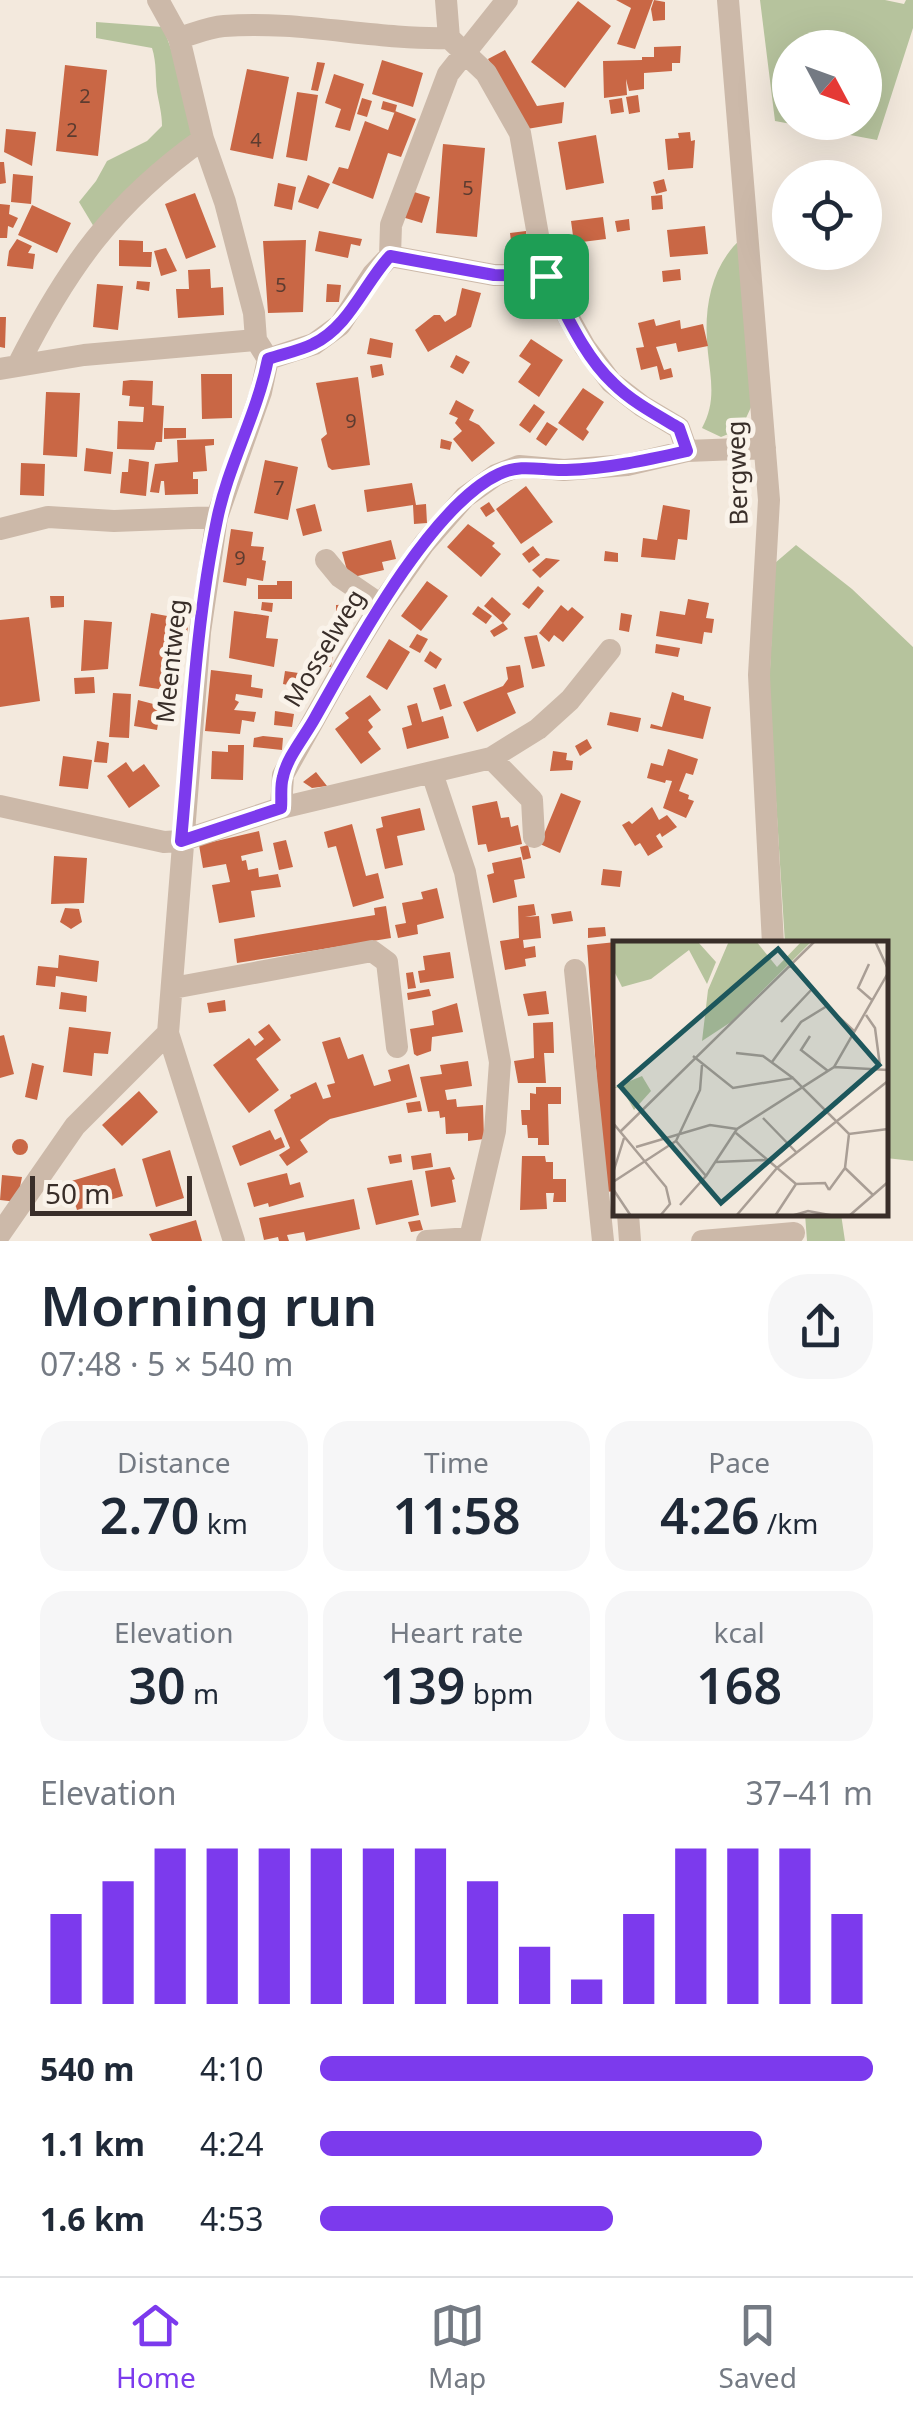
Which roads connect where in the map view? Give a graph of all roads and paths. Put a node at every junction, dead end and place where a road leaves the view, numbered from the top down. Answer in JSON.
{"nodes":[{"id":1,"x":446,"y":0,"type":"edge"},
{"id":2,"x":507,"y":0,"type":"edge"},
{"id":3,"x":728,"y":0,"type":"edge"},
{"id":4,"x":159,"y":4,"type":"edge"},
{"id":5,"x":179,"y":38,"type":"junction"},
{"id":6,"x":458,"y":45,"type":"junction"},
{"id":7,"x":203,"y":139,"type":"junction"},
{"id":8,"x":390,"y":256,"type":"junction"},
{"id":9,"x":546,"y":276,"type":"junction"},
{"id":10,"x":262,"y":350,"type":"junction"},
{"id":11,"x":9,"y":367,"type":"edge"},
{"id":12,"x":765,"y":448,"type":"junction"},
{"id":13,"x":687,"y":451,"type":"junction"},
{"id":14,"x":218,"y":517,"type":"junction"},
{"id":15,"x":0,"y":528,"type":"edge"},
{"id":16,"x":326,"y":560,"type":"dead end"},
{"id":17,"x":381,"y":605,"type":"junction"},
{"id":18,"x":610,"y":650,"type":"dead end"},
{"id":19,"x":491,"y":758,"type":"junction"},
{"id":20,"x":432,"y":772,"type":"junction"},
{"id":21,"x":0,"y":806,"type":"edge"},
{"id":22,"x":281,"y":808,"type":"junction"},
{"id":23,"x":534,"y":837,"type":"dead end"},
{"id":24,"x":181,"y":841,"type":"junction"},
{"id":25,"x":774,"y":941,"type":"edge"},
{"id":26,"x":575,"y":970,"type":"dead end"},
{"id":27,"x":173,"y":988,"type":"junction"},
{"id":28,"x":168,"y":1034,"type":"junction"},
{"id":29,"x":397,"y":1047,"type":"dead end"},
{"id":30,"x":628,"y":1216,"type":"edge"},
{"id":31,"x":794,"y":1229,"type":"edge"},
{"id":32,"x":0,"y":1234,"type":"edge"},
{"id":33,"x":474,"y":1240,"type":"edge"},
{"id":34,"x":234,"y":1241,"type":"edge"},
{"id":35,"x":427,"y":1241,"type":"edge"},
{"id":36,"x":602,"y":1241,"type":"edge"},
{"id":37,"x":630,"y":1241,"type":"edge"},
{"id":38,"x":702,"y":1241,"type":"edge"}],
"edges":[{"from":1,"to":6,"type":"street"},
{"from":2,"to":6,"type":"street"},
{"from":3,"to":12,"type":"street","name":"Bergweg"},
{"from":4,"to":5,"type":"street","name":"Meentweg"},
{"from":5,"to":6,"type":"street"},
{"from":5,"to":7,"type":"street","name":"Meentweg"},
{"from":6,"to":8,"type":"street"},
{"from":6,"to":9,"type":"street"},
{"from":7,"to":10,"type":"street","name":"Meentweg"},
{"from":7,"to":11,"type":"street"},
{"from":8,"to":9,"type":"street"},
{"from":8,"to":10,"type":"street"},
{"from":9,"to":13,"type":"street"},
{"from":10,"to":11,"type":"street"},
{"from":10,"to":14,"type":"street","name":"Meentweg"},
{"from":12,"to":13,"type":"street","name":"Mosselweg"},
{"from":12,"to":25,"type":"street","name":"Bergweg"},
{"from":13,"to":17,"type":"street","name":"Mosselweg"},
{"from":14,"to":15,"type":"street"},
{"from":14,"to":24,"type":"street","name":"Meentweg"},
{"from":16,"to":17,"type":"street"},
{"from":17,"to":22,"type":"street","name":"Mosselweg"},
{"from":18,"to":19,"type":"street"},
{"from":19,"to":20,"type":"street"},
{"from":19,"to":23,"type":"street"},
{"from":20,"to":22,"type":"street"},
{"from":20,"to":33,"type":"street"},
{"from":21,"to":24,"type":"street"},
{"from":22,"to":24,"type":"street"},
{"from":24,"to":27,"type":"street","name":"Meentweg"},
{"from":26,"to":36,"type":"street"},
{"from":27,"to":28,"type":"street","name":"Meentweg"},
{"from":27,"to":29,"type":"street"},
{"from":28,"to":32,"type":"street"},
{"from":28,"to":34,"type":"street","name":"Meentweg"},
{"from":30,"to":37,"type":"street"},
{"from":31,"to":38,"type":"street"},
{"from":33,"to":35,"type":"street"}]}
